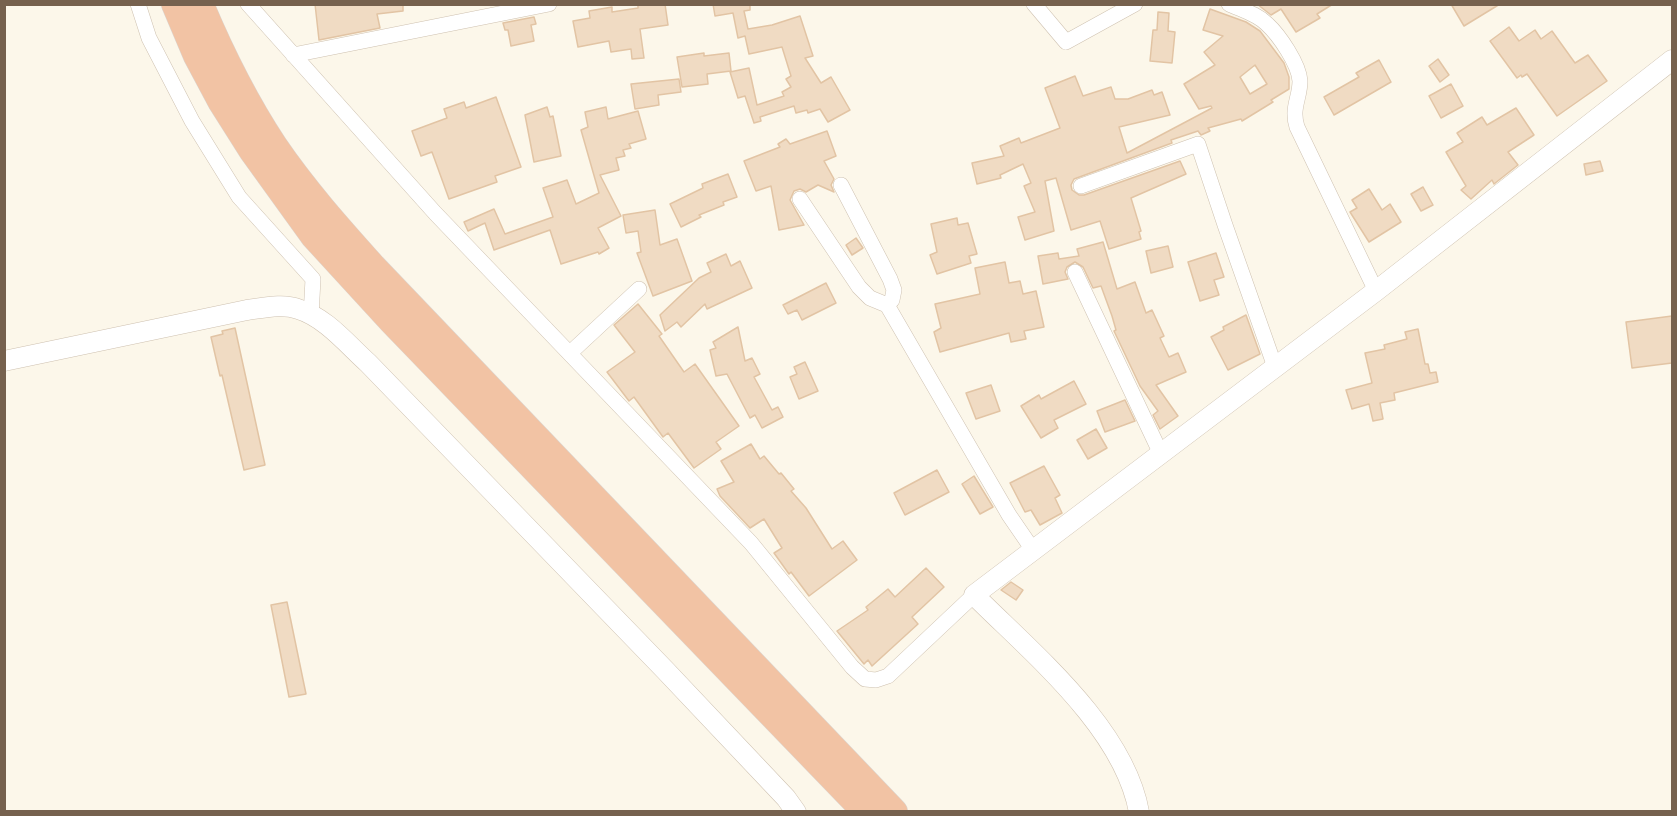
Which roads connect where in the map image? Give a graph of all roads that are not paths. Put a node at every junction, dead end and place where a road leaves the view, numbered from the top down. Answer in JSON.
{"nodes":[{"id":1,"x":138,"y":4,"type":"edge"},
{"id":2,"x":175,"y":4,"type":"edge"},
{"id":3,"x":200,"y":4,"type":"edge"},
{"id":4,"x":248,"y":4,"type":"edge"},
{"id":5,"x":549,"y":4,"type":"edge"},
{"id":6,"x":1034,"y":4,"type":"edge"},
{"id":7,"x":1135,"y":4,"type":"edge"},
{"id":8,"x":1236,"y":6,"type":"edge"},
{"id":9,"x":293,"y":56,"type":"junction"},
{"id":10,"x":1672,"y":60,"type":"edge"},
{"id":11,"x":841,"y":185,"type":"dead end"},
{"id":12,"x":1081,"y":186,"type":"dead end"},
{"id":13,"x":800,"y":199,"type":"dead end"},
{"id":14,"x":1075,"y":273,"type":"dead end"},
{"id":15,"x":639,"y":289,"type":"dead end"},
{"id":16,"x":1376,"y":291,"type":"junction"},
{"id":17,"x":887,"y":305,"type":"junction"},
{"id":18,"x":311,"y":316,"type":"junction"},
{"id":19,"x":570,"y":353,"type":"junction"},
{"id":20,"x":4,"y":361,"type":"edge"},
{"id":21,"x":1275,"y":367,"type":"junction"},
{"id":22,"x":1161,"y":454,"type":"junction"},
{"id":23,"x":1033,"y":550,"type":"junction"},
{"id":24,"x":974,"y":595,"type":"junction"},
{"id":25,"x":796,"y":812,"type":"edge"},
{"id":26,"x":866,"y":812,"type":"edge"},
{"id":27,"x":894,"y":812,"type":"edge"},
{"id":28,"x":1138,"y":812,"type":"edge"}],
"edges":[{"from":1,"to":18,"type":"street"},
{"from":2,"to":26,"type":"highway"},
{"from":3,"to":27,"type":"highway"},
{"from":4,"to":9,"type":"street"},
{"from":5,"to":9,"type":"street"},
{"from":6,"to":7,"type":"street"},
{"from":8,"to":16,"type":"street"},
{"from":9,"to":19,"type":"street"},
{"from":10,"to":16,"type":"street"},
{"from":11,"to":17,"type":"street"},
{"from":12,"to":21,"type":"street"},
{"from":13,"to":17,"type":"street"},
{"from":14,"to":22,"type":"street"},
{"from":15,"to":19,"type":"street"},
{"from":16,"to":21,"type":"street"},
{"from":17,"to":23,"type":"street"},
{"from":18,"to":20,"type":"street"},
{"from":18,"to":25,"type":"street"},
{"from":19,"to":24,"type":"street"},
{"from":21,"to":22,"type":"street"},
{"from":22,"to":23,"type":"street"},
{"from":23,"to":24,"type":"street"},
{"from":24,"to":28,"type":"street"}]}
